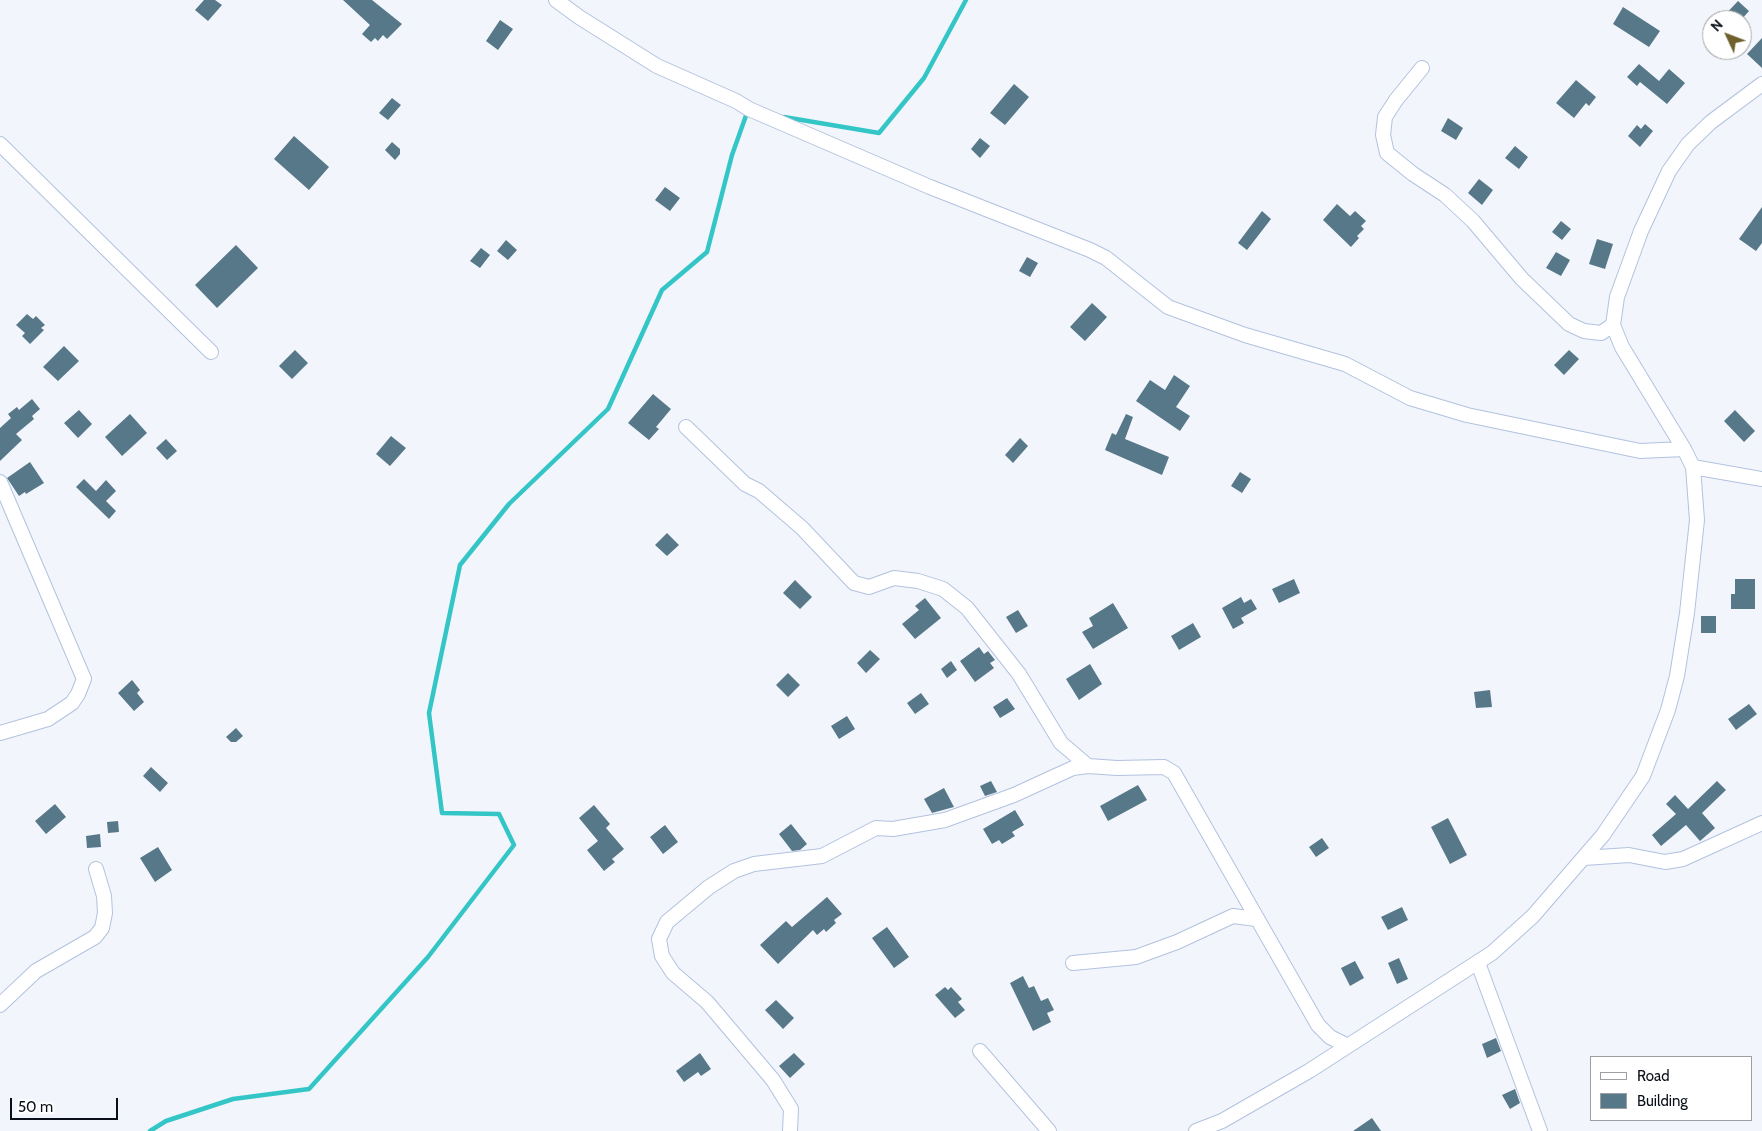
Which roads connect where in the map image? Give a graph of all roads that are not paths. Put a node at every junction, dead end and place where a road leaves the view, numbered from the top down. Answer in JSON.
{"nodes":[{"id":1,"x":556,"y":0,"type":"edge"},
{"id":2,"x":1422,"y":68,"type":"dead end"},
{"id":3,"x":1762,"y":84,"type":"edge"},
{"id":4,"x":0,"y":144,"type":"edge"},
{"id":5,"x":1613,"y":325,"type":"junction"},
{"id":6,"x":212,"y":352,"type":"dead end"},
{"id":7,"x":686,"y":427,"type":"dead end"},
{"id":8,"x":1684,"y":448,"type":"junction"},
{"id":9,"x":1693,"y":467,"type":"junction"},
{"id":10,"x":1762,"y":479,"type":"edge"},
{"id":11,"x":0,"y":482,"type":"edge"},
{"id":12,"x":0,"y":734,"type":"edge"},
{"id":13,"x":1088,"y":766,"type":"junction"},
{"id":14,"x":1762,"y":823,"type":"edge"},
{"id":15,"x":1584,"y":858,"type":"junction"},
{"id":16,"x":96,"y":868,"type":"dead end"},
{"id":17,"x":1256,"y":919,"type":"junction"},
{"id":18,"x":1073,"y":963,"type":"dead end"},
{"id":19,"x":1478,"y":963,"type":"junction"},
{"id":20,"x":0,"y":1005,"type":"edge"},
{"id":21,"x":1348,"y":1046,"type":"junction"},
{"id":22,"x":980,"y":1051,"type":"dead end"},
{"id":23,"x":1222,"y":1128,"type":"edge"},
{"id":24,"x":790,"y":1131,"type":"edge"},
{"id":25,"x":1049,"y":1131,"type":"edge"},
{"id":26,"x":1196,"y":1131,"type":"edge"},
{"id":27,"x":1540,"y":1131,"type":"edge"}],
"edges":[{"from":1,"to":8,"type":"street"},
{"from":2,"to":5,"type":"street"},
{"from":3,"to":5,"type":"street"},
{"from":4,"to":6,"type":"street"},
{"from":5,"to":8,"type":"street"},
{"from":7,"to":13,"type":"street"},
{"from":8,"to":9,"type":"street"},
{"from":9,"to":10,"type":"street"},
{"from":9,"to":15,"type":"street"},
{"from":11,"to":12,"type":"street"},
{"from":13,"to":17,"type":"street"},
{"from":13,"to":24,"type":"street"},
{"from":14,"to":15,"type":"street"},
{"from":15,"to":19,"type":"street"},
{"from":16,"to":20,"type":"street"},
{"from":17,"to":18,"type":"street"},
{"from":17,"to":21,"type":"street"},
{"from":19,"to":21,"type":"street"},
{"from":19,"to":27,"type":"street"},
{"from":21,"to":23,"type":"street"},
{"from":22,"to":25,"type":"street"},
{"from":23,"to":26,"type":"street"}]}
